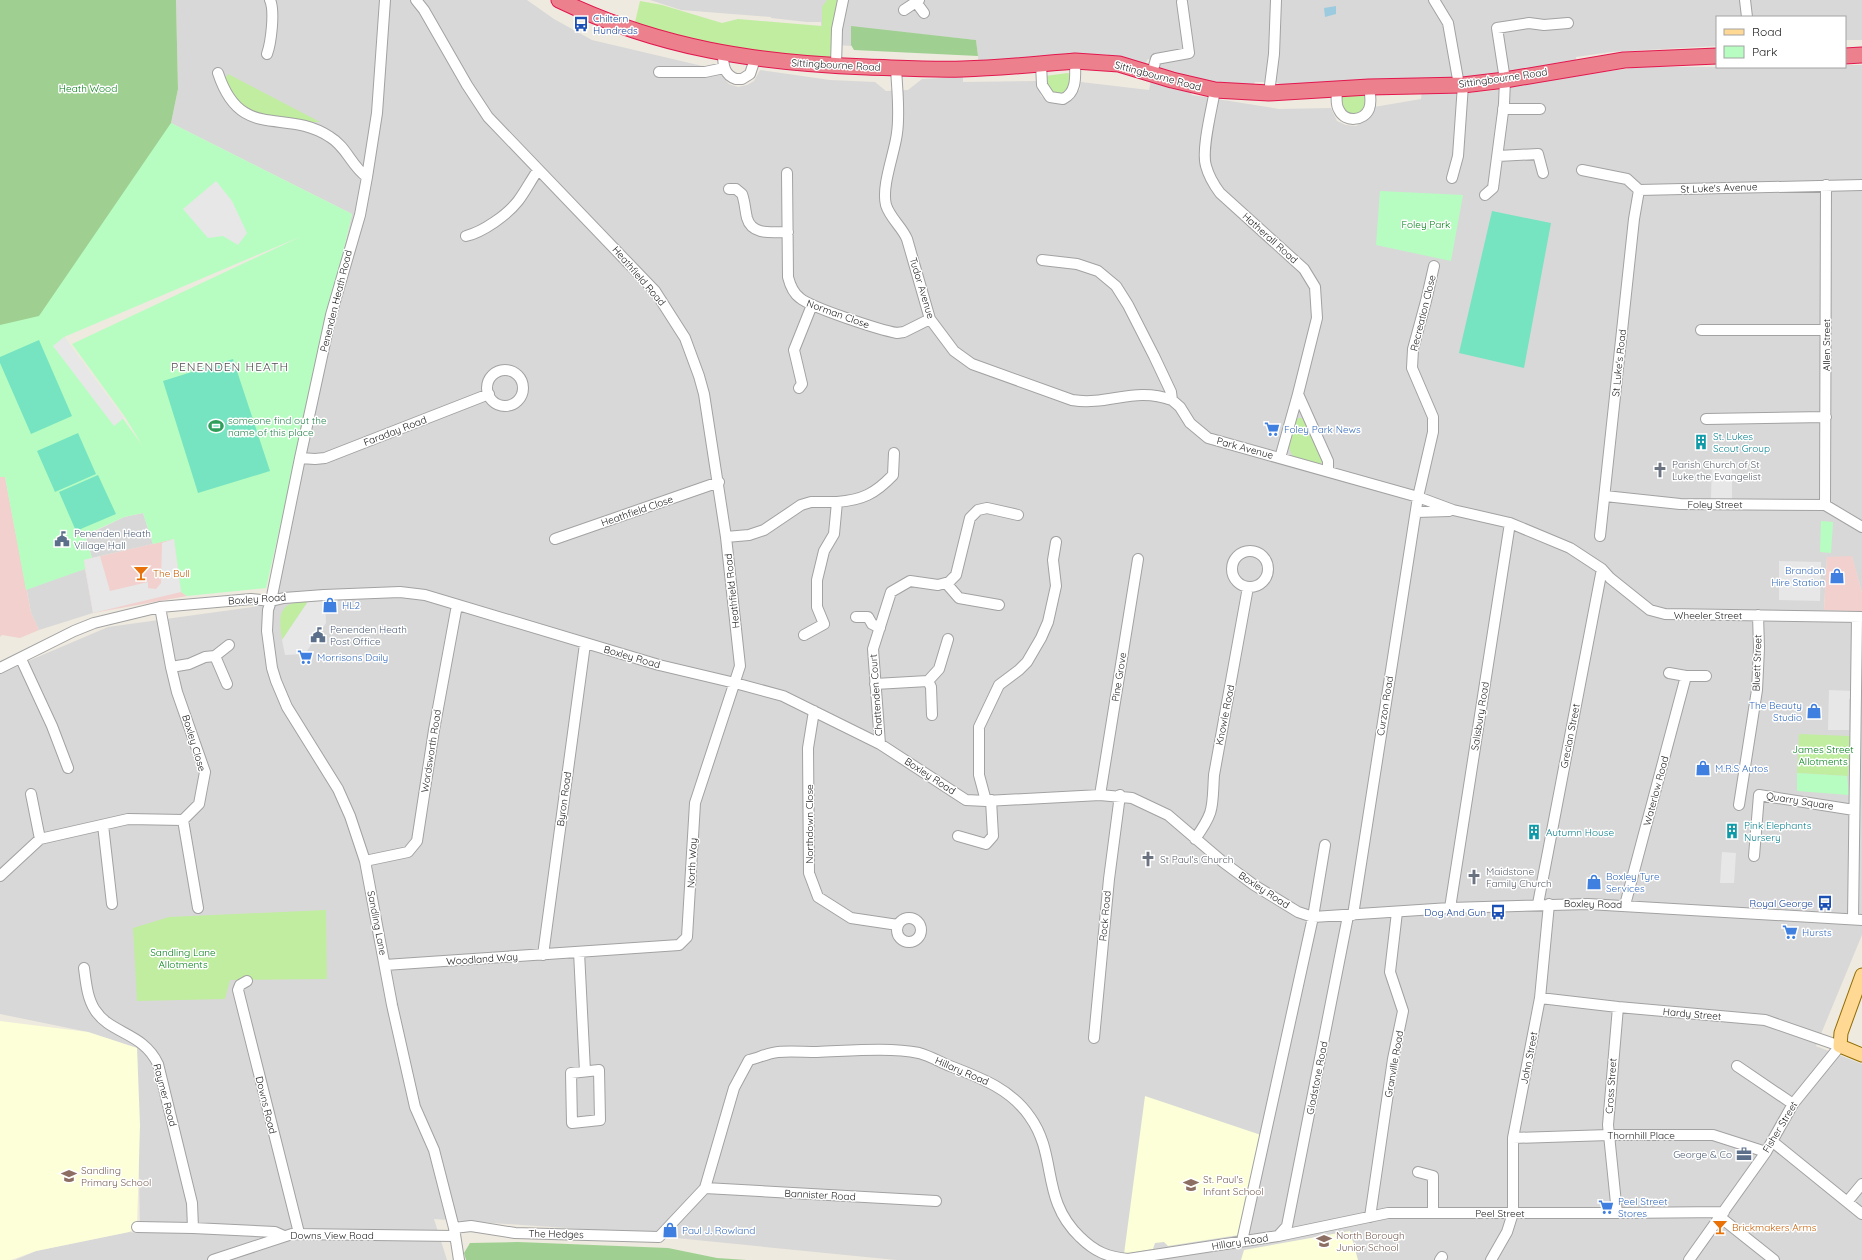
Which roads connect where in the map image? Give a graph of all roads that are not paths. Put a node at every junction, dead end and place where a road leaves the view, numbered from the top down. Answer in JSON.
{"nodes":[{"id":1,"x":270,"y":0,"type":"edge"},
{"id":2,"x":385,"y":0,"type":"edge"},
{"id":3,"x":416,"y":0,"type":"edge"},
{"id":4,"x":559,"y":0,"type":"edge"},
{"id":5,"x":843,"y":0,"type":"edge"},
{"id":6,"x":1276,"y":0,"type":"edge"},
{"id":7,"x":1434,"y":0,"type":"edge"},
{"id":8,"x":1745,"y":0,"type":"edge"},
{"id":9,"x":918,"y":1,"type":"edge"},
{"id":10,"x":1182,"y":2,"type":"dead end"},
{"id":11,"x":904,"y":10,"type":"dead end"},
{"id":12,"x":924,"y":13,"type":"dead end"},
{"id":13,"x":1747,"y":16,"type":"edge"},
{"id":14,"x":1568,"y":23,"type":"dead end"},
{"id":15,"x":723,"y":53,"type":"junction"},
{"id":16,"x":267,"y":54,"type":"dead end"},
{"id":17,"x":1862,"y":55,"type":"edge"},
{"id":18,"x":1716,"y":56,"type":"edge"},
{"id":19,"x":1846,"y":56,"type":"edge"},
{"id":20,"x":755,"y":59,"type":"junction"},
{"id":21,"x":1075,"y":60,"type":"junction"},
{"id":22,"x":1041,"y":64,"type":"junction"},
{"id":23,"x":836,"y":66,"type":"junction"},
{"id":24,"x":724,"y":68,"type":"junction"},
{"id":25,"x":896,"y":68,"type":"junction"},
{"id":26,"x":659,"y":72,"type":"dead end"},
{"id":27,"x":218,"y":73,"type":"dead end"},
{"id":28,"x":1152,"y":74,"type":"junction"},
{"id":29,"x":1505,"y":80,"type":"junction"},
{"id":30,"x":1461,"y":85,"type":"junction"},
{"id":31,"x":1369,"y":87,"type":"junction"},
{"id":32,"x":1337,"y":88,"type":"junction"},
{"id":33,"x":1215,"y":90,"type":"junction"},
{"id":34,"x":1269,"y":93,"type":"junction"},
{"id":35,"x":1503,"y":109,"type":"junction"},
{"id":36,"x":1540,"y":109,"type":"dead end"},
{"id":37,"x":1498,"y":156,"type":"junction"},
{"id":38,"x":538,"y":170,"type":"junction"},
{"id":39,"x":1582,"y":170,"type":"dead end"},
{"id":40,"x":787,"y":173,"type":"dead end"},
{"id":41,"x":1543,"y":173,"type":"dead end"},
{"id":42,"x":367,"y":177,"type":"junction"},
{"id":43,"x":1452,"y":178,"type":"dead end"},
{"id":44,"x":1826,"y":185,"type":"junction"},
{"id":45,"x":1862,"y":185,"type":"edge"},
{"id":46,"x":729,"y":189,"type":"dead end"},
{"id":47,"x":1639,"y":190,"type":"junction"},
{"id":48,"x":1485,"y":195,"type":"dead end"},
{"id":49,"x":788,"y":232,"type":"junction"},
{"id":50,"x":466,"y":236,"type":"dead end"},
{"id":51,"x":1042,"y":260,"type":"dead end"},
{"id":52,"x":1434,"y":266,"type":"dead end"},
{"id":53,"x":812,"y":305,"type":"junction"},
{"id":54,"x":930,"y":319,"type":"junction"},
{"id":55,"x":1701,"y":330,"type":"dead end"},
{"id":56,"x":1826,"y":330,"type":"junction"},
{"id":57,"x":799,"y":388,"type":"dead end"},
{"id":58,"x":488,"y":394,"type":"dead end"},
{"id":59,"x":1298,"y":394,"type":"junction"},
{"id":60,"x":1172,"y":400,"type":"junction"},
{"id":61,"x":1826,"y":417,"type":"junction"},
{"id":62,"x":1706,"y":419,"type":"dead end"},
{"id":63,"x":894,"y":453,"type":"dead end"},
{"id":64,"x":300,"y":458,"type":"junction"},
{"id":65,"x":1280,"y":458,"type":"junction"},
{"id":66,"x":1328,"y":471,"type":"junction"},
{"id":67,"x":719,"y":482,"type":"junction"},
{"id":68,"x":1604,"y":496,"type":"junction"},
{"id":69,"x":1418,"y":497,"type":"junction"},
{"id":70,"x":837,"y":502,"type":"junction"},
{"id":71,"x":1825,"y":505,"type":"junction"},
{"id":72,"x":1453,"y":510,"type":"junction"},
{"id":73,"x":1416,"y":512,"type":"junction"},
{"id":74,"x":1018,"y":515,"type":"dead end"},
{"id":75,"x":1510,"y":524,"type":"junction"},
{"id":76,"x":1862,"y":527,"type":"edge"},
{"id":77,"x":1600,"y":536,"type":"dead end"},
{"id":78,"x":726,"y":537,"type":"junction"},
{"id":79,"x":555,"y":539,"type":"dead end"},
{"id":80,"x":1056,"y":542,"type":"dead end"},
{"id":81,"x":1138,"y":558,"type":"dead end"},
{"id":82,"x":1602,"y":568,"type":"junction"},
{"id":83,"x":946,"y":583,"type":"junction"},
{"id":84,"x":1248,"y":587,"type":"dead end"},
{"id":85,"x":271,"y":601,"type":"junction"},
{"id":86,"x":457,"y":605,"type":"junction"},
{"id":87,"x":999,"y":605,"type":"dead end"},
{"id":88,"x":160,"y":607,"type":"junction"},
{"id":89,"x":1758,"y":615,"type":"junction"},
{"id":90,"x":856,"y":617,"type":"dead end"},
{"id":91,"x":1860,"y":617,"type":"edge"},
{"id":92,"x":880,"y":628,"type":"junction"},
{"id":93,"x":804,"y":635,"type":"dead end"},
{"id":94,"x":948,"y":639,"type":"dead end"},
{"id":95,"x":585,"y":644,"type":"junction"},
{"id":96,"x":229,"y":645,"type":"dead end"},
{"id":97,"x":216,"y":656,"type":"junction"},
{"id":98,"x":21,"y":659,"type":"junction"},
{"id":99,"x":171,"y":667,"type":"junction"},
{"id":100,"x":0,"y":668,"type":"edge"},
{"id":101,"x":1669,"y":673,"type":"dead end"},
{"id":102,"x":1686,"y":676,"type":"junction"},
{"id":103,"x":1706,"y":676,"type":"dead end"},
{"id":104,"x":928,"y":681,"type":"junction"},
{"id":105,"x":735,"y":683,"type":"junction"},
{"id":106,"x":228,"y":684,"type":"dead end"},
{"id":107,"x":875,"y":684,"type":"junction"},
{"id":108,"x":814,"y":711,"type":"junction"},
{"id":109,"x":932,"y":716,"type":"dead end"},
{"id":110,"x":880,"y":744,"type":"junction"},
{"id":111,"x":68,"y":768,"type":"dead end"},
{"id":112,"x":31,"y":794,"type":"dead end"},
{"id":113,"x":1100,"y":795,"type":"junction"},
{"id":114,"x":1120,"y":795,"type":"junction"},
{"id":115,"x":988,"y":801,"type":"junction"},
{"id":116,"x":1739,"y":806,"type":"dead end"},
{"id":117,"x":1854,"y":810,"type":"junction"},
{"id":118,"x":183,"y":820,"type":"junction"},
{"id":119,"x":103,"y":825,"type":"junction"},
{"id":120,"x":958,"y":836,"type":"dead end"},
{"id":121,"x":40,"y":839,"type":"junction"},
{"id":122,"x":1195,"y":839,"type":"junction"},
{"id":123,"x":1325,"y":845,"type":"dead end"},
{"id":124,"x":1754,"y":856,"type":"dead end"},
{"id":125,"x":365,"y":861,"type":"junction"},
{"id":126,"x":0,"y":876,"type":"edge"},
{"id":127,"x":112,"y":904,"type":"dead end"},
{"id":128,"x":1543,"y":904,"type":"junction"},
{"id":129,"x":1625,"y":904,"type":"junction"},
{"id":130,"x":198,"y":908,"type":"dead end"},
{"id":131,"x":1450,"y":908,"type":"junction"},
{"id":132,"x":1397,"y":912,"type":"junction"},
{"id":133,"x":1351,"y":915,"type":"junction"},
{"id":134,"x":1313,"y":917,"type":"junction"},
{"id":135,"x":1857,"y":920,"type":"edge"},
{"id":136,"x":898,"y":925,"type":"dead end"},
{"id":137,"x":579,"y":952,"type":"junction"},
{"id":138,"x":542,"y":955,"type":"junction"},
{"id":139,"x":386,"y":965,"type":"junction"},
{"id":140,"x":84,"y":968,"type":"dead end"},
{"id":141,"x":1862,"y":975,"type":"edge"},
{"id":142,"x":247,"y":981,"type":"dead end"},
{"id":143,"x":1540,"y":998,"type":"junction"},
{"id":144,"x":1618,"y":1007,"type":"junction"},
{"id":145,"x":1094,"y":1038,"type":"dead end"},
{"id":146,"x":1840,"y":1046,"type":"junction"},
{"id":147,"x":1862,"y":1055,"type":"edge"},
{"id":148,"x":1737,"y":1066,"type":"dead end"},
{"id":149,"x":585,"y":1071,"type":"junction"},
{"id":150,"x":1793,"y":1104,"type":"junction"},
{"id":151,"x":1609,"y":1135,"type":"junction"},
{"id":152,"x":1513,"y":1138,"type":"junction"},
{"id":153,"x":1773,"y":1142,"type":"junction"},
{"id":154,"x":1766,"y":1152,"type":"junction"},
{"id":155,"x":1418,"y":1172,"type":"dead end"},
{"id":156,"x":1862,"y":1184,"type":"edge"},
{"id":157,"x":704,"y":1188,"type":"junction"},
{"id":158,"x":936,"y":1201,"type":"dead end"},
{"id":159,"x":1847,"y":1202,"type":"junction"},
{"id":160,"x":1433,"y":1213,"type":"junction"},
{"id":161,"x":1513,"y":1213,"type":"junction"},
{"id":162,"x":1618,"y":1213,"type":"junction"},
{"id":163,"x":1722,"y":1214,"type":"junction"},
{"id":164,"x":1862,"y":1214,"type":"edge"},
{"id":165,"x":1370,"y":1217,"type":"junction"},
{"id":166,"x":137,"y":1227,"type":"dead end"},
{"id":167,"x":193,"y":1228,"type":"junction"},
{"id":168,"x":454,"y":1232,"type":"junction"},
{"id":169,"x":299,"y":1233,"type":"junction"},
{"id":170,"x":284,"y":1236,"type":"junction"},
{"id":171,"x":1278,"y":1236,"type":"junction"},
{"id":172,"x":659,"y":1237,"type":"joint"},
{"id":173,"x":1242,"y":1241,"type":"junction"},
{"id":174,"x":213,"y":1260,"type":"edge"},
{"id":175,"x":459,"y":1260,"type":"edge"},
{"id":176,"x":1492,"y":1260,"type":"edge"},
{"id":177,"x":1689,"y":1260,"type":"edge"},
{"id":178,"x":1774,"y":1260,"type":"edge"}],
"edges":[{"from":1,"to":16,"type":"street"},
{"from":2,"to":42,"type":"street","name":"Penenden Heath Road"},
{"from":3,"to":38,"type":"street","name":"Heathfield Road"},
{"from":4,"to":15,"type":"highway","name":"Sittingbourne Road"},
{"from":5,"to":23,"type":"street"},
{"from":6,"to":34,"type":"street"},
{"from":7,"to":30,"type":"street"},
{"from":8,"to":13,"type":"street"},
{"from":9,"to":11,"type":"street"},
{"from":9,"to":12,"type":"street"},
{"from":10,"to":28,"type":"street"},
{"from":14,"to":29,"type":"street"},
{"from":15,"to":20,"type":"highway","name":"Sittingbourne Road"},
{"from":15,"to":24,"type":"street"},
{"from":17,"to":19,"type":"highway"},
{"from":18,"to":29,"type":"highway","name":"Sittingbourne Road"},
{"from":20,"to":23,"type":"highway","name":"Sittingbourne Road"},
{"from":20,"to":24,"type":"street"},
{"from":21,"to":22,"type":"highway","name":"Sittingbourne Road"},
{"from":21,"to":22,"type":"street"},
{"from":21,"to":28,"type":"highway","name":"Sittingbourne Road"},
{"from":22,"to":25,"type":"highway","name":"Sittingbourne Road"},
{"from":23,"to":25,"type":"highway","name":"Sittingbourne Road"},
{"from":24,"to":26,"type":"street"},
{"from":25,"to":54,"type":"street","name":"Tudor Avenue"},
{"from":27,"to":42,"type":"street"},
{"from":28,"to":33,"type":"highway","name":"Sittingbourne Road"},
{"from":29,"to":30,"type":"highway","name":"Sittingbourne Road"},
{"from":29,"to":35,"type":"street"},
{"from":30,"to":31,"type":"highway","name":"Sittingbourne Road"},
{"from":30,"to":43,"type":"street"},
{"from":31,"to":32,"type":"highway","name":"Sittingbourne Road"},
{"from":31,"to":32,"type":"street"},
{"from":32,"to":34,"type":"highway","name":"Sittingbourne Road"},
{"from":33,"to":34,"type":"highway","name":"Sittingbourne Road"},
{"from":33,"to":59,"type":"street","name":"Hatherall Road"},
{"from":35,"to":36,"type":"street"},
{"from":35,"to":37,"type":"street"},
{"from":37,"to":41,"type":"street"},
{"from":37,"to":48,"type":"street"},
{"from":38,"to":50,"type":"street"},
{"from":38,"to":67,"type":"street","name":"Heathfield Road"},
{"from":39,"to":47,"type":"street"},
{"from":40,"to":49,"type":"street","name":"Norman Close"},
{"from":42,"to":64,"type":"street","name":"Penenden Heath Road"},
{"from":44,"to":45,"type":"street","name":"St Luke's Avenue"},
{"from":44,"to":47,"type":"street","name":"St Luke's Avenue"},
{"from":44,"to":56,"type":"street","name":"Allen Street"},
{"from":46,"to":49,"type":"street"},
{"from":47,"to":68,"type":"street","name":"St Luke's Road"},
{"from":49,"to":53,"type":"street","name":"Norman Close"},
{"from":51,"to":60,"type":"street","name":"Park Avenue"},
{"from":52,"to":69,"type":"street","name":"Recreation Close"},
{"from":53,"to":54,"type":"street","name":"Norman Close"},
{"from":53,"to":57,"type":"street"},
{"from":54,"to":60,"type":"street","name":"Tudor Avenue"},
{"from":55,"to":56,"type":"street"},
{"from":56,"to":61,"type":"street","name":"Allen Street"},
{"from":58,"to":64,"type":"street","name":"Faraday Road"},
{"from":59,"to":65,"type":"street","name":"Hatherall Road"},
{"from":59,"to":66,"type":"street"},
{"from":60,"to":65,"type":"street","name":"Park Avenue"},
{"from":61,"to":62,"type":"street"},
{"from":61,"to":71,"type":"street","name":"Allen Street"},
{"from":63,"to":70,"type":"street"},
{"from":64,"to":85,"type":"street","name":"Penenden Heath Road"},
{"from":65,"to":66,"type":"street","name":"Park Avenue"},
{"from":66,"to":69,"type":"street","name":"Park Avenue"},
{"from":67,"to":78,"type":"street","name":"Heathfield Road"},
{"from":67,"to":79,"type":"street","name":"Heathfield Close"},
{"from":68,"to":71,"type":"street","name":"Foley Street"},
{"from":68,"to":77,"type":"street","name":"St Luke's Road"},
{"from":69,"to":72,"type":"street","name":"Park Avenue"},
{"from":69,"to":73,"type":"street","name":"Curzon Road"},
{"from":70,"to":78,"type":"street"},
{"from":70,"to":93,"type":"street"},
{"from":71,"to":76,"type":"street"},
{"from":72,"to":73,"type":"street"},
{"from":72,"to":75,"type":"street","name":"Park Avenue"},
{"from":73,"to":133,"type":"street","name":"Curzon Road"},
{"from":74,"to":83,"type":"street"},
{"from":75,"to":82,"type":"street","name":"Wheeler Street"},
{"from":75,"to":131,"type":"street","name":"Salisbury Road"},
{"from":78,"to":105,"type":"street","name":"Heathfield Road"},
{"from":80,"to":115,"type":"street"},
{"from":81,"to":113,"type":"street","name":"Pine Grove"},
{"from":82,"to":89,"type":"street","name":"Wheeler Street"},
{"from":82,"to":128,"type":"street","name":"Grecian Street"},
{"from":83,"to":87,"type":"street"},
{"from":83,"to":92,"type":"street","name":"Chattenden Court"},
{"from":84,"to":122,"type":"street","name":"Knowle Road"},
{"from":85,"to":86,"type":"street","name":"Boxley Road"},
{"from":85,"to":88,"type":"street","name":"Boxley Road"},
{"from":85,"to":125,"type":"street","name":"Sandling Lane"},
{"from":86,"to":95,"type":"street","name":"Boxley Road"},
{"from":86,"to":125,"type":"street","name":"Wordsworth Road"},
{"from":88,"to":98,"type":"street","name":"Boxley Road"},
{"from":88,"to":99,"type":"street","name":"Boxley Close"},
{"from":89,"to":91,"type":"street","name":"Wheeler Street"},
{"from":89,"to":116,"type":"street","name":"Bluett Street"},
{"from":90,"to":92,"type":"street"},
{"from":91,"to":117,"type":"street"},
{"from":92,"to":107,"type":"street","name":"Chattenden Court"},
{"from":94,"to":104,"type":"street"},
{"from":95,"to":105,"type":"street","name":"Boxley Road"},
{"from":95,"to":138,"type":"street","name":"Byron Road"},
{"from":96,"to":97,"type":"street"},
{"from":97,"to":99,"type":"street"},
{"from":97,"to":106,"type":"street"},
{"from":98,"to":100,"type":"street","name":"Boxley Road"},
{"from":98,"to":111,"type":"street"},
{"from":99,"to":118,"type":"street","name":"Boxley Close"},
{"from":101,"to":102,"type":"street"},
{"from":102,"to":103,"type":"street"},
{"from":102,"to":129,"type":"street","name":"Waterlow Road"},
{"from":104,"to":107,"type":"street"},
{"from":104,"to":109,"type":"street"},
{"from":105,"to":108,"type":"street","name":"Boxley Road"},
{"from":105,"to":137,"type":"street","name":"North Way"},
{"from":107,"to":110,"type":"street","name":"Chattenden Court"},
{"from":108,"to":110,"type":"street","name":"Boxley Road"},
{"from":108,"to":136,"type":"street","name":"Northdown Close"},
{"from":110,"to":115,"type":"street","name":"Boxley Road"},
{"from":112,"to":121,"type":"street"},
{"from":113,"to":114,"type":"street","name":"Boxley Road"},
{"from":113,"to":115,"type":"street","name":"Boxley Road"},
{"from":114,"to":122,"type":"street","name":"Boxley Road"},
{"from":114,"to":145,"type":"street","name":"Rock Road"},
{"from":115,"to":120,"type":"street"},
{"from":117,"to":124,"type":"street","name":"Quarry Square"},
{"from":117,"to":135,"type":"street"},
{"from":118,"to":119,"type":"street"},
{"from":118,"to":130,"type":"street"},
{"from":119,"to":121,"type":"street"},
{"from":119,"to":127,"type":"street"},
{"from":121,"to":126,"type":"street"},
{"from":122,"to":134,"type":"street","name":"Boxley Road"},
{"from":123,"to":134,"type":"street"},
{"from":125,"to":139,"type":"street","name":"Sandling Lane"},
{"from":128,"to":129,"type":"street","name":"Boxley Road"},
{"from":128,"to":131,"type":"street","name":"Boxley Road"},
{"from":128,"to":143,"type":"street","name":"John Street"},
{"from":129,"to":135,"type":"street","name":"Boxley Road"},
{"from":131,"to":132,"type":"street","name":"Boxley Road"},
{"from":132,"to":133,"type":"street","name":"Boxley Road"},
{"from":132,"to":165,"type":"street","name":"Granville Road"},
{"from":133,"to":134,"type":"street","name":"Boxley Road"},
{"from":133,"to":171,"type":"street","name":"Gladstone Road"},
{"from":134,"to":173,"type":"street"},
{"from":137,"to":138,"type":"street","name":"Woodland Way"},
{"from":137,"to":149,"type":"street"},
{"from":138,"to":139,"type":"street","name":"Woodland Way"},
{"from":139,"to":168,"type":"street","name":"Sandling Lane"},
{"from":140,"to":167,"type":"street","name":"Raymer Road"},
{"from":141,"to":146,"type":"main road"},
{"from":142,"to":169,"type":"street","name":"Downs Road"},
{"from":143,"to":144,"type":"street","name":"Hardy Street"},
{"from":143,"to":152,"type":"street","name":"John Street"},
{"from":144,"to":146,"type":"street","name":"Hardy Street"},
{"from":144,"to":151,"type":"street","name":"Cross Street"},
{"from":146,"to":147,"type":"main road"},
{"from":146,"to":150,"type":"street","name":"Fisher Street"},
{"from":148,"to":150,"type":"street"},
{"from":149,"to":149,"type":"street"},
{"from":150,"to":153,"type":"street","name":"Fisher Street"},
{"from":151,"to":152,"type":"street","name":"Thornhill Place"},
{"from":151,"to":154,"type":"street","name":"Thornhill Place"},
{"from":151,"to":162,"type":"street","name":"Cross Street"},
{"from":152,"to":161,"type":"street","name":"John Street"},
{"from":153,"to":154,"type":"street","name":"Fisher Street"},
{"from":153,"to":159,"type":"street"},
{"from":154,"to":163,"type":"street","name":"Fisher Street"},
{"from":155,"to":160,"type":"street"},
{"from":156,"to":159,"type":"street"},
{"from":157,"to":158,"type":"street","name":"Bannister Road"},
{"from":157,"to":172,"type":"street","name":"Hillary Road"},
{"from":157,"to":173,"type":"street","name":"Hillary Road"},
{"from":159,"to":164,"type":"street"},
{"from":160,"to":161,"type":"street","name":"Peel Street"},
{"from":160,"to":165,"type":"street","name":"Peel Street"},
{"from":161,"to":162,"type":"street","name":"Peel Street"},
{"from":161,"to":176,"type":"street","name":"John Street"},
{"from":162,"to":163,"type":"street","name":"Peel Street"},
{"from":163,"to":177,"type":"street","name":"Fisher Street"},
{"from":163,"to":178,"type":"street"},
{"from":165,"to":171,"type":"street","name":"Peel Street"},
{"from":166,"to":167,"type":"street"},
{"from":167,"to":170,"type":"street"},
{"from":168,"to":169,"type":"street","name":"Downs View Road"},
{"from":168,"to":172,"type":"street","name":"The Hedges"},
{"from":168,"to":175,"type":"street","name":"Sandling Lane"},
{"from":169,"to":170,"type":"street","name":"Downs View Road"},
{"from":170,"to":174,"type":"street","name":"Downs View Road"},
{"from":171,"to":173,"type":"street","name":"Hillary Road"}]}
